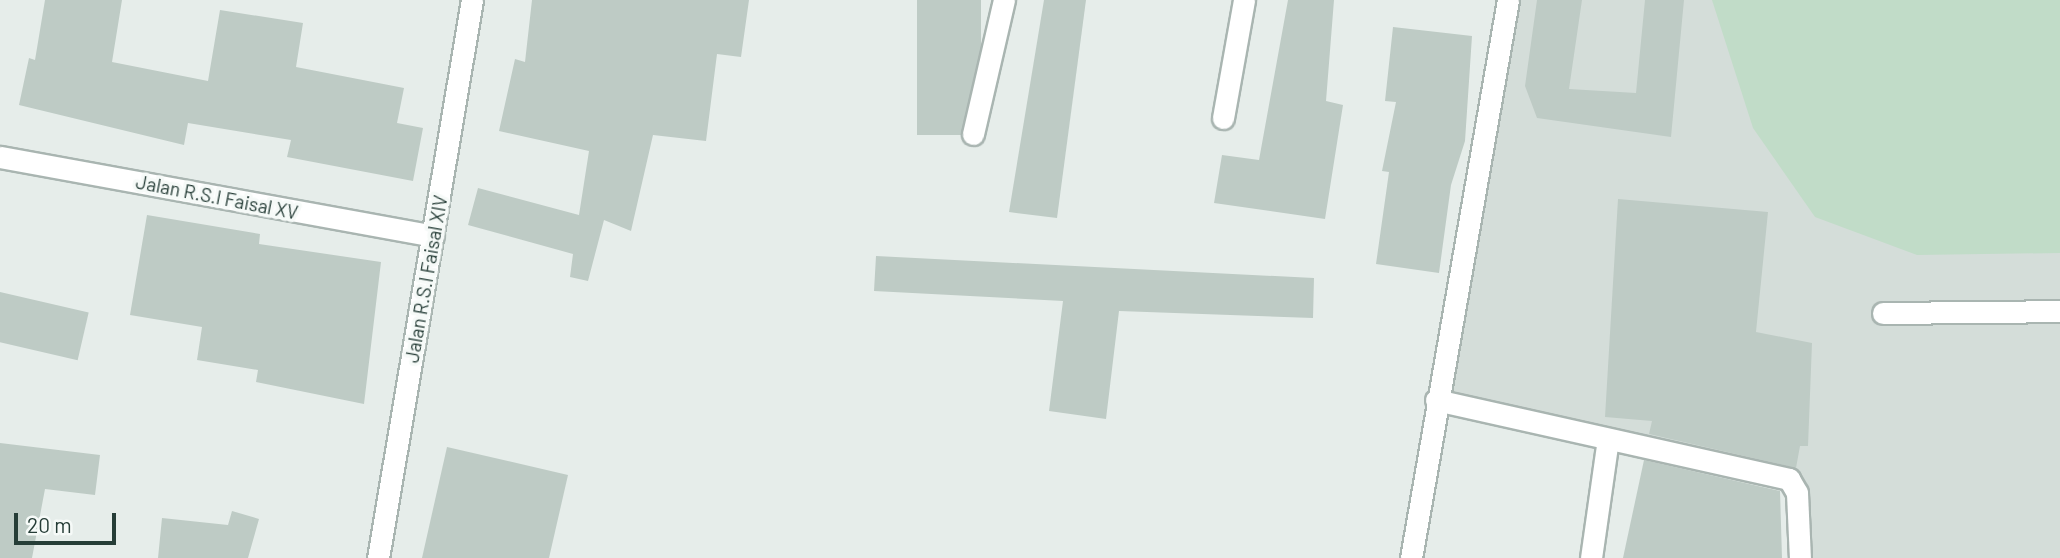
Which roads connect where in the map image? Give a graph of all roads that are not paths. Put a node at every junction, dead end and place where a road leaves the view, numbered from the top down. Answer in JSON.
{"nodes":[{"id":1,"x":472,"y":0,"type":"edge"},
{"id":2,"x":1004,"y":0,"type":"edge"},
{"id":3,"x":1244,"y":0,"type":"edge"},
{"id":4,"x":1508,"y":0,"type":"edge"},
{"id":5,"x":1223,"y":118,"type":"dead end"},
{"id":6,"x":973,"y":134,"type":"dead end"},
{"id":7,"x":0,"y":157,"type":"edge"},
{"id":8,"x":433,"y":236,"type":"junction"},
{"id":9,"x":2060,"y":311,"type":"edge"},
{"id":10,"x":1883,"y":313,"type":"dead end"},
{"id":11,"x":1436,"y":400,"type":"junction"},
{"id":12,"x":1608,"y":439,"type":"junction"},
{"id":13,"x":378,"y":558,"type":"edge"},
{"id":14,"x":1411,"y":558,"type":"edge"},
{"id":15,"x":1591,"y":558,"type":"edge"},
{"id":16,"x":1800,"y":558,"type":"edge"}],
"edges":[{"from":1,"to":8,"type":"street","name":"Jalan R.S.I Faisal XIV"},
{"from":2,"to":6,"type":"street"},
{"from":3,"to":5,"type":"street"},
{"from":4,"to":11,"type":"street"},
{"from":7,"to":8,"type":"street","name":"Jalan R.S.I Faisal XV"},
{"from":8,"to":13,"type":"street","name":"Jalan R.S.I Faisal XIV"},
{"from":9,"to":10,"type":"street"},
{"from":11,"to":12,"type":"street"},
{"from":11,"to":14,"type":"street"},
{"from":12,"to":15,"type":"street"},
{"from":12,"to":16,"type":"street"}]}
